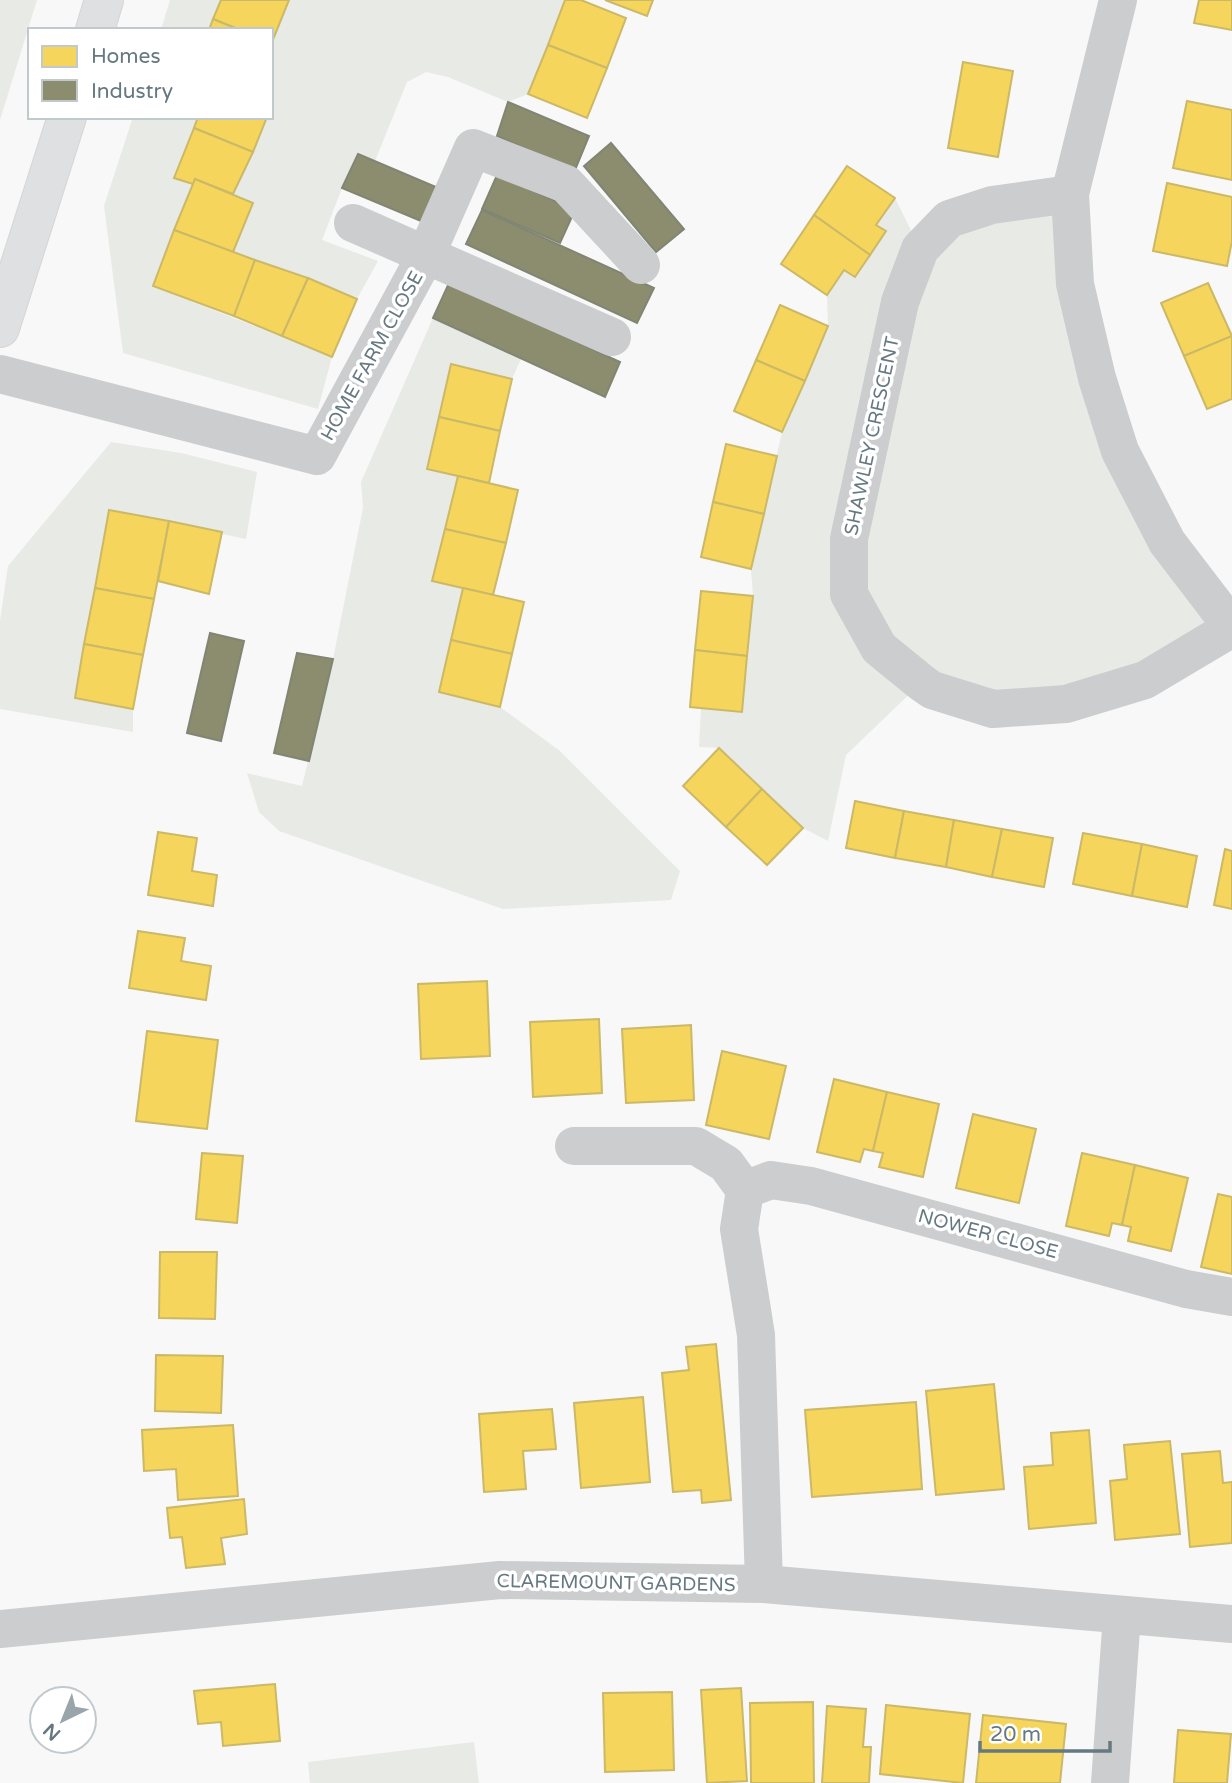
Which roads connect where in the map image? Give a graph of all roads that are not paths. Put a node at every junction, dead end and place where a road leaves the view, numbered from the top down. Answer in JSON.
{"nodes":[{"id":1,"x":104,"y":0,"type":"edge"},
{"id":2,"x":1118,"y":0,"type":"edge"},
{"id":3,"x":96,"y":28,"type":"edge"},
{"id":4,"x":66,"y":119,"type":"edge"},
{"id":5,"x":1070,"y":194,"type":"junction"},
{"id":6,"x":353,"y":223,"type":"dead end"},
{"id":7,"x":426,"y":255,"type":"junction"},
{"id":8,"x":641,"y":265,"type":"dead end"},
{"id":9,"x":0,"y":328,"type":"edge"},
{"id":10,"x":612,"y":337,"type":"dead end"},
{"id":11,"x":0,"y":374,"type":"edge"},
{"id":12,"x":1232,"y":628,"type":"edge"},
{"id":13,"x":574,"y":1146,"type":"dead end"},
{"id":14,"x":745,"y":1190,"type":"junction"},
{"id":15,"x":1232,"y":1297,"type":"edge"},
{"id":16,"x":764,"y":1584,"type":"junction"},
{"id":17,"x":1122,"y":1615,"type":"junction"},
{"id":18,"x":1232,"y":1624,"type":"edge"},
{"id":19,"x":0,"y":1629,"type":"edge"},
{"id":20,"x":1110,"y":1783,"type":"edge"}],
"edges":[{"from":1,"to":3,"type":"highway"},
{"from":2,"to":5,"type":"street","name":"SHAWLEY CRESCENT"},
{"from":4,"to":9,"type":"highway"},
{"from":5,"to":12,"type":"street","name":"SHAWLEY CRESCENT"},
{"from":5,"to":12,"type":"street","name":"SHAWLEY CRESCENT"},
{"from":6,"to":7,"type":"street"},
{"from":7,"to":8,"type":"street","name":"HOME FARM CLOSE"},
{"from":7,"to":10,"type":"street"},
{"from":7,"to":11,"type":"street","name":"HOME FARM CLOSE"},
{"from":13,"to":14,"type":"street"},
{"from":14,"to":15,"type":"street","name":"NOWER CLOSE"},
{"from":14,"to":16,"type":"street"},
{"from":16,"to":17,"type":"street","name":"CLAREMOUNT GARDENS"},
{"from":16,"to":19,"type":"street","name":"CLAREMOUNT GARDENS"},
{"from":17,"to":18,"type":"street","name":"CLAREMOUNT GARDENS"},
{"from":17,"to":20,"type":"street"}]}
